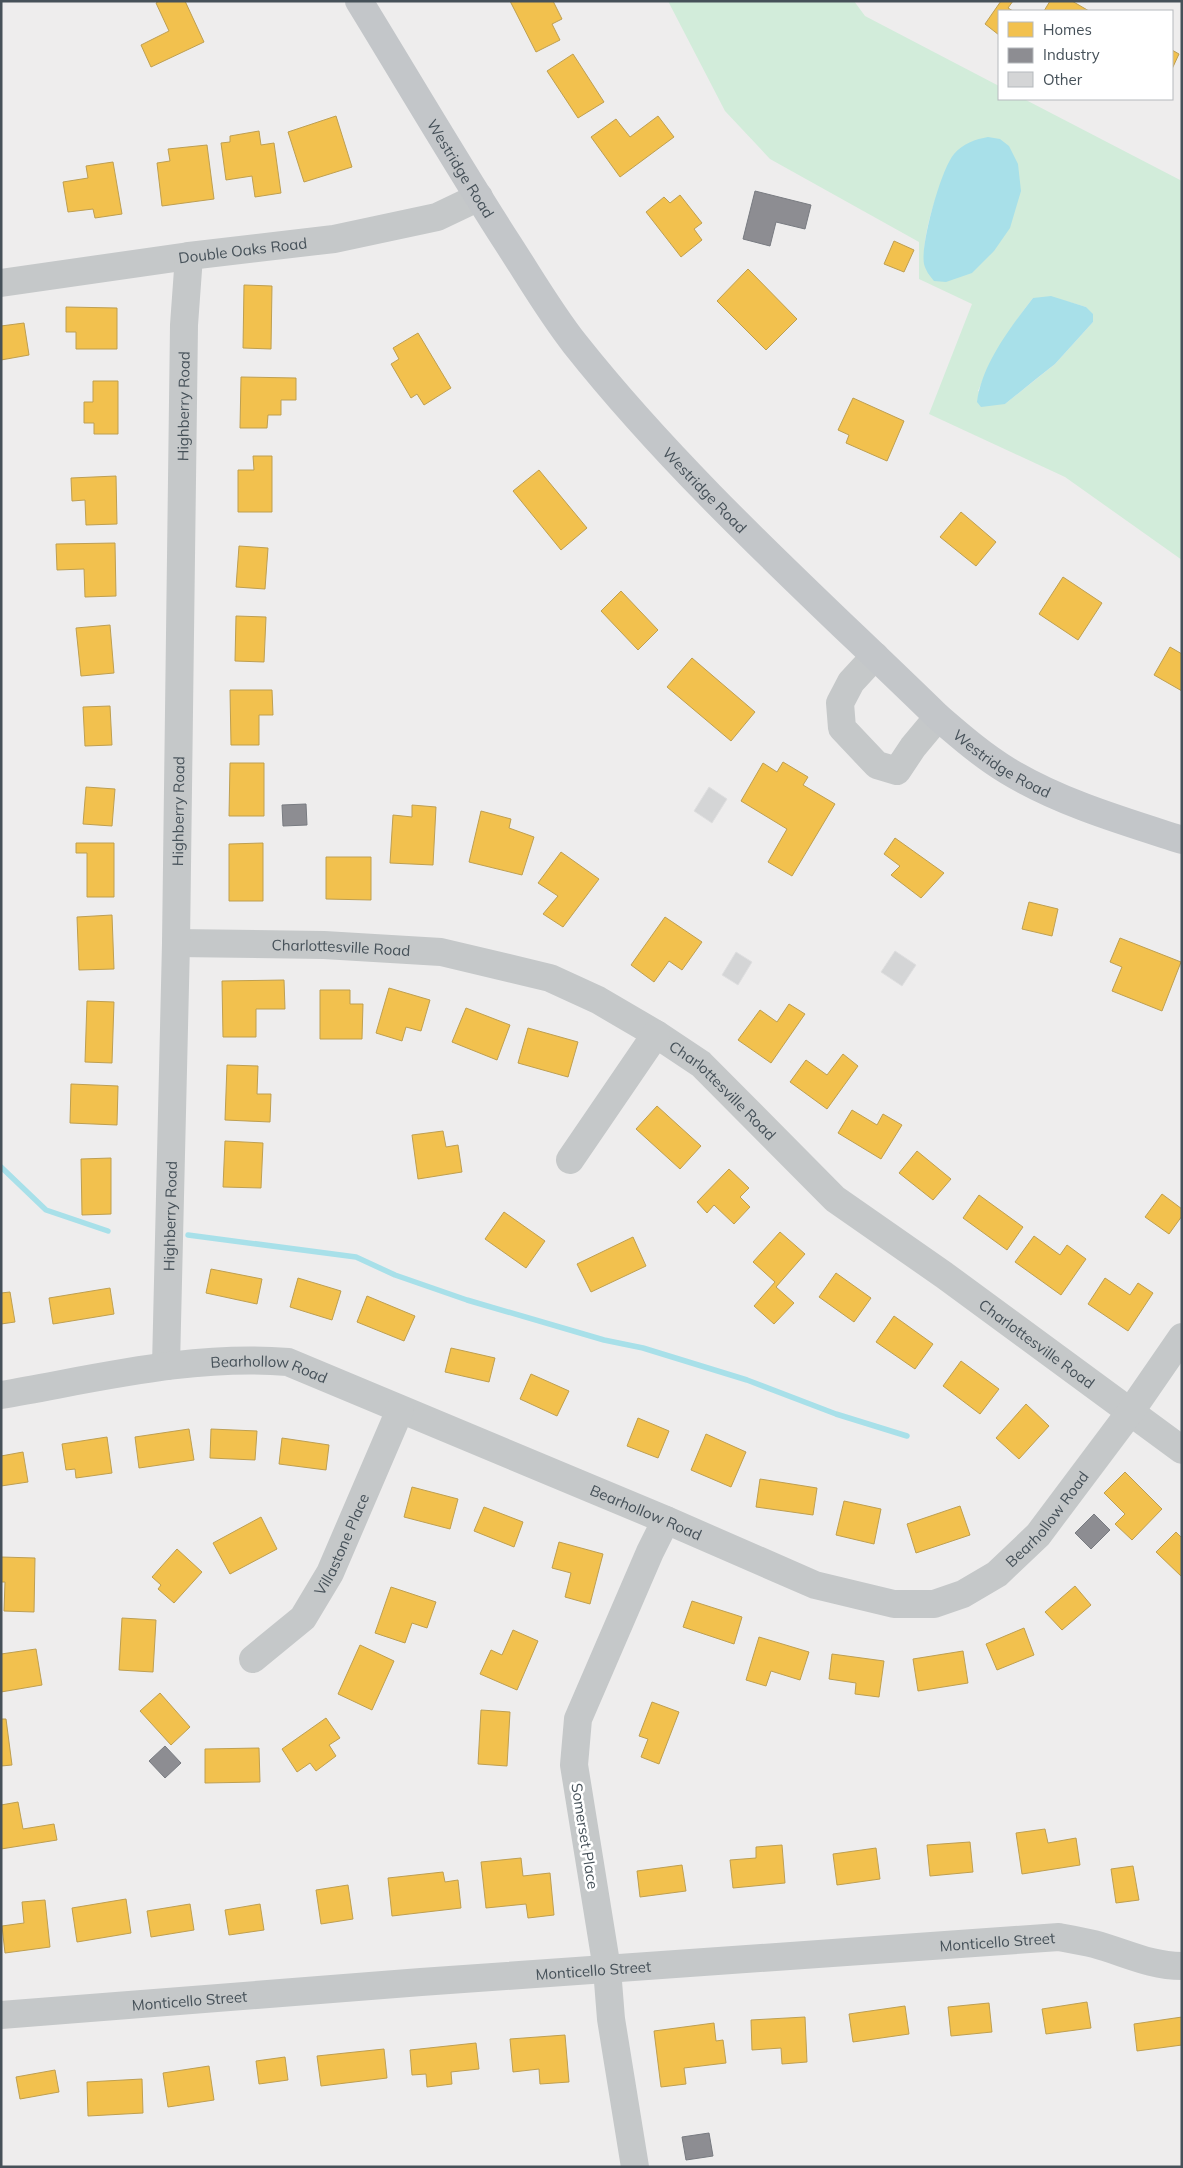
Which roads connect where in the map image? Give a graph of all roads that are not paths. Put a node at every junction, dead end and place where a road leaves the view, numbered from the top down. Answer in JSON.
{"nodes":[{"id":1,"x":359,"y":1,"type":"edge"},
{"id":2,"x":478,"y":198,"type":"junction"},
{"id":3,"x":189,"y":256,"type":"junction"},
{"id":4,"x":1,"y":283,"type":"edge"},
{"id":5,"x":875,"y":656,"type":"junction"},
{"id":6,"x":938,"y":717,"type":"junction"},
{"id":7,"x":1182,"y":840,"type":"edge"},
{"id":8,"x":176,"y":943,"type":"junction"},
{"id":9,"x":656,"y":1034,"type":"junction"},
{"id":10,"x":570,"y":1160,"type":"dead end"},
{"id":11,"x":1182,"y":1337,"type":"edge"},
{"id":12,"x":166,"y":1366,"type":"junction"},
{"id":13,"x":1,"y":1395,"type":"edge"},
{"id":14,"x":400,"y":1410,"type":"junction"},
{"id":15,"x":1131,"y":1411,"type":"junction"},
{"id":16,"x":1182,"y":1450,"type":"edge"},
{"id":17,"x":666,"y":1520,"type":"junction"},
{"id":18,"x":253,"y":1659,"type":"dead end"},
{"id":19,"x":1182,"y":1966,"type":"edge"},
{"id":20,"x":607,"y":1969,"type":"junction"},
{"id":21,"x":1,"y":2015,"type":"edge"},
{"id":22,"x":634,"y":2167,"type":"edge"}],
"edges":[{"from":1,"to":2,"type":"main road","name":"Westridge Road"},
{"from":2,"to":3,"type":"street","name":"Double Oaks Road"},
{"from":2,"to":5,"type":"main road","name":"Westridge Road"},
{"from":3,"to":4,"type":"street","name":"Double Oaks Road"},
{"from":3,"to":8,"type":"street","name":"Highberry Road"},
{"from":5,"to":6,"type":"main road","name":"Westridge Road"},
{"from":5,"to":6,"type":"street"},
{"from":6,"to":7,"type":"main road","name":"Westridge Road"},
{"from":8,"to":9,"type":"street","name":"Charlottesville Road"},
{"from":8,"to":12,"type":"street","name":"Highberry Road"},
{"from":9,"to":10,"type":"street"},
{"from":9,"to":15,"type":"street","name":"Charlottesville Road"},
{"from":11,"to":15,"type":"street","name":"Bearhollow Road"},
{"from":12,"to":13,"type":"street","name":"Bearhollow Road"},
{"from":12,"to":14,"type":"street","name":"Bearhollow Road"},
{"from":14,"to":17,"type":"street","name":"Bearhollow Road"},
{"from":14,"to":18,"type":"street","name":"Villastone Place"},
{"from":15,"to":16,"type":"street","name":"Charlottesville Road"},
{"from":15,"to":17,"type":"street","name":"Bearhollow Road"},
{"from":17,"to":20,"type":"street","name":"Somerset Place"},
{"from":19,"to":20,"type":"street","name":"Monticello Street"},
{"from":20,"to":21,"type":"street","name":"Monticello Street"},
{"from":20,"to":22,"type":"street","name":"Somerset Place"}]}
